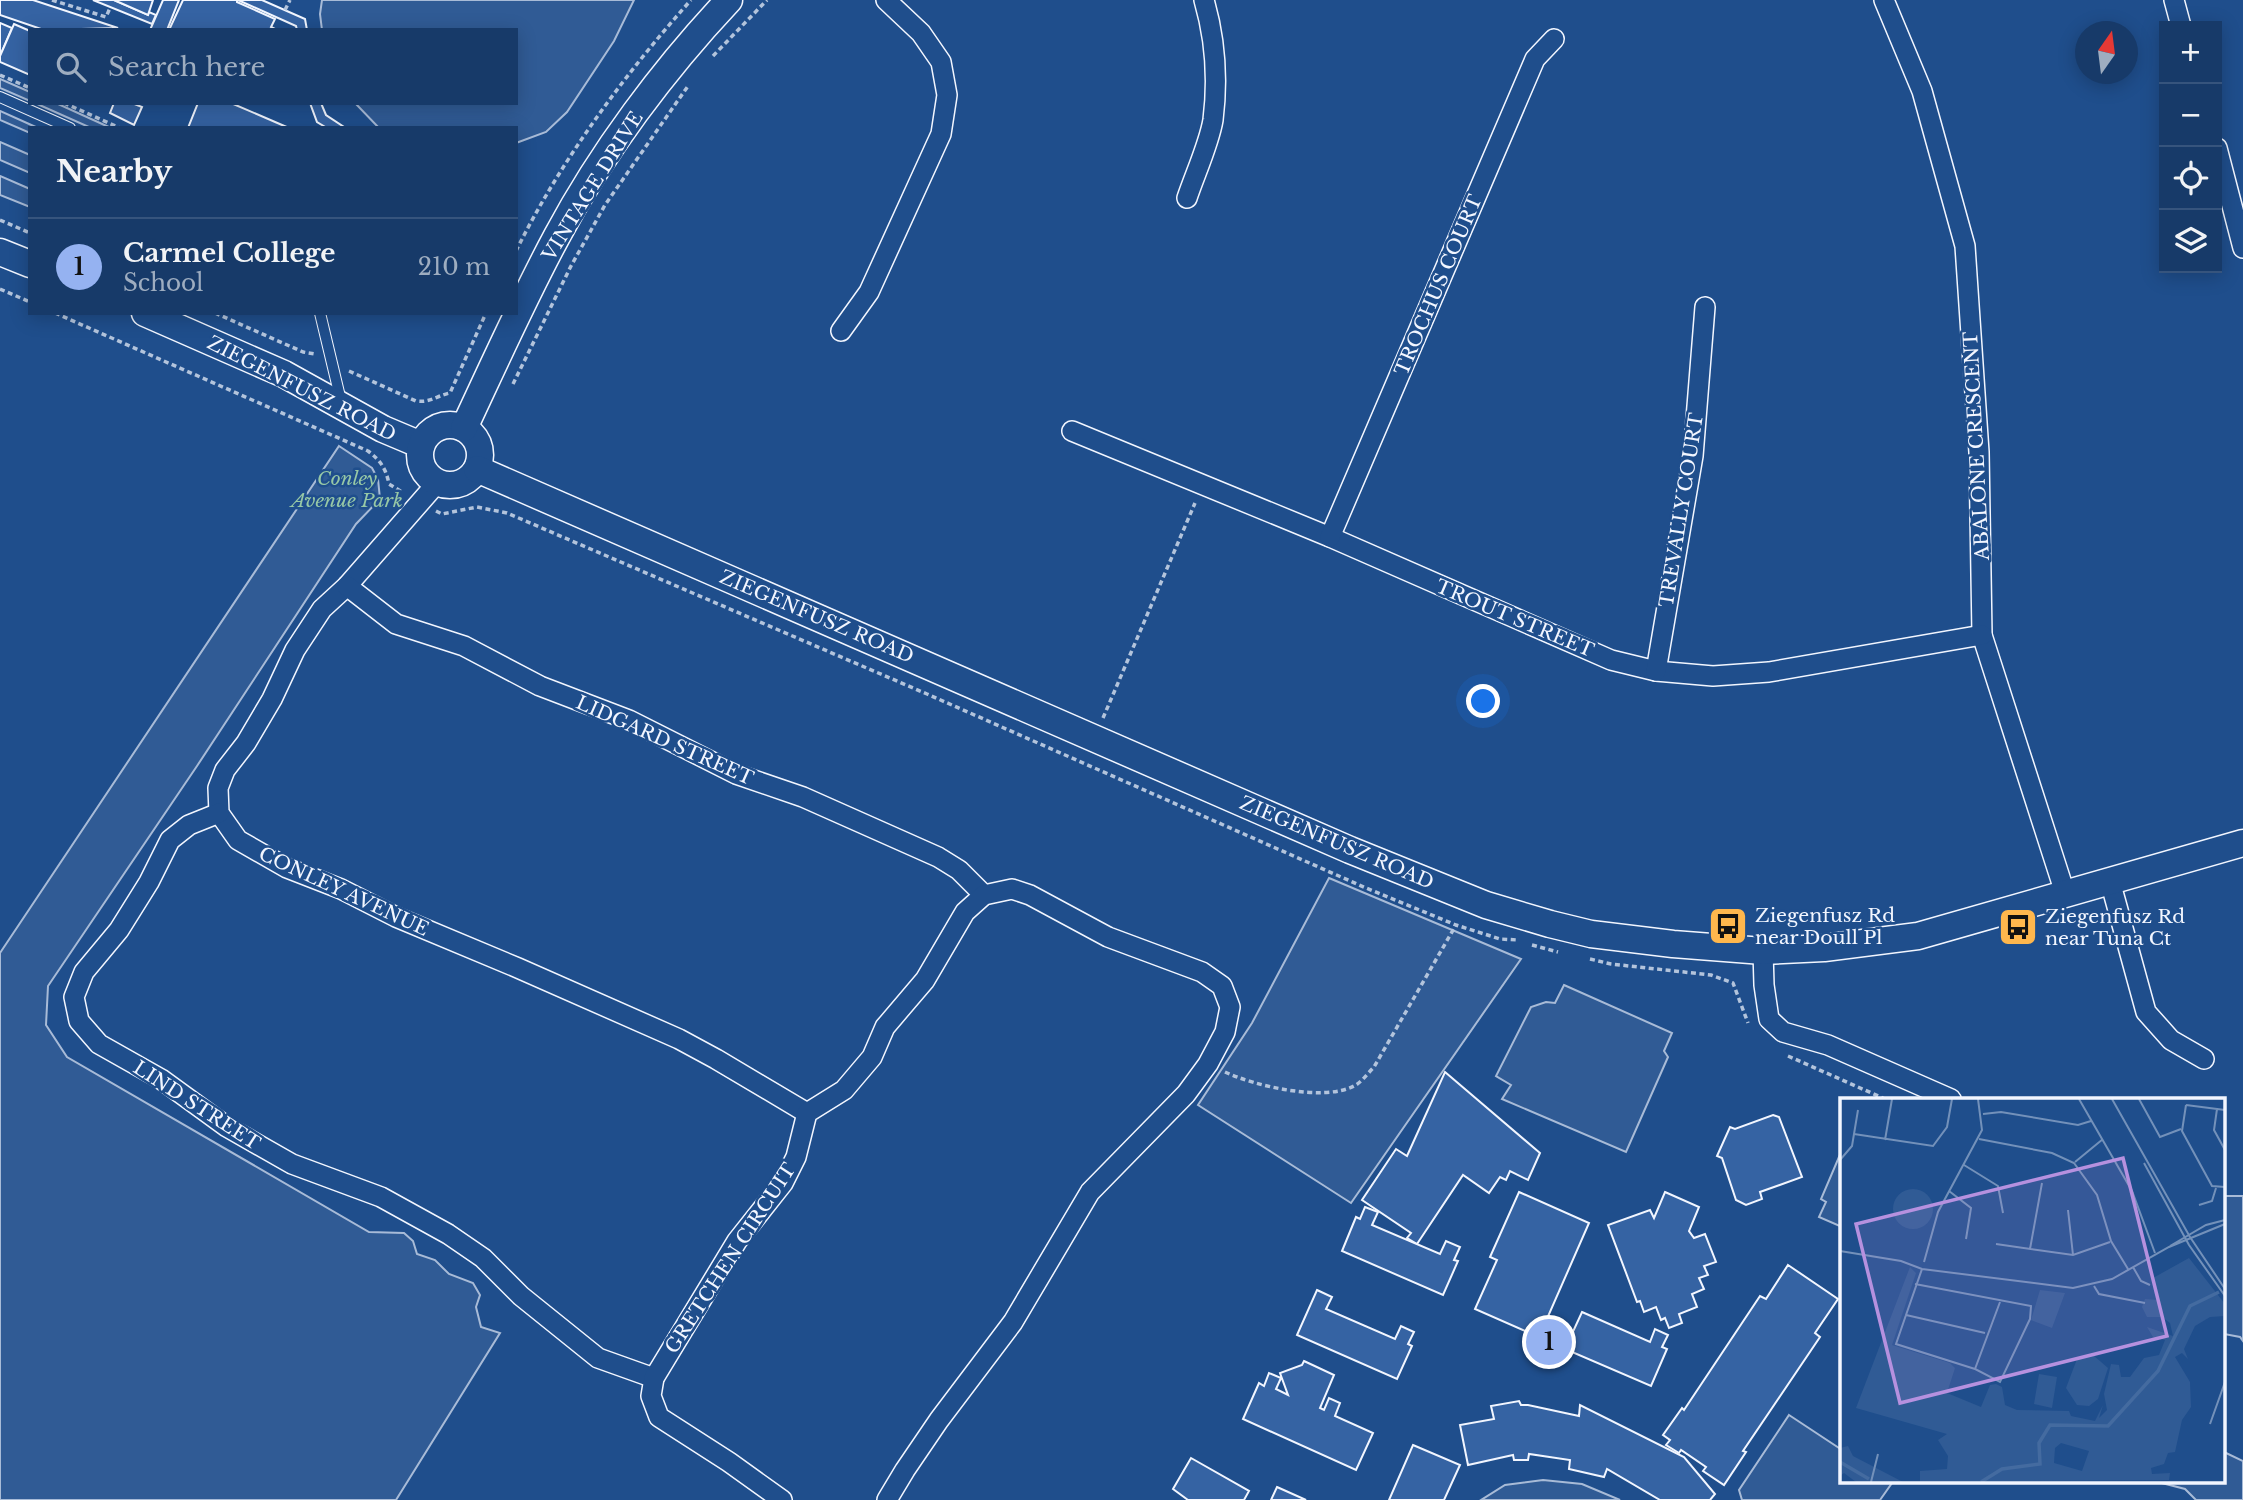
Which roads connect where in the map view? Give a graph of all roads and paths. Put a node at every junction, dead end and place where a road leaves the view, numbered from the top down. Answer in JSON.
{"nodes":[{"id":1,"x":52,"y":0,"type":"edge"},
{"id":2,"x":290,"y":0,"type":"edge"},
{"id":3,"x":729,"y":0,"type":"edge"},
{"id":4,"x":767,"y":0,"type":"edge"},
{"id":5,"x":886,"y":0,"type":"edge"},
{"id":6,"x":1204,"y":0,"type":"edge"},
{"id":7,"x":1884,"y":0,"type":"edge"},
{"id":8,"x":2174,"y":0,"type":"edge"},
{"id":9,"x":110,"y":8,"type":"dead end"},
{"id":10,"x":285,"y":10,"type":"dead end"},
{"id":11,"x":2180,"y":21,"type":"edge"},
{"id":12,"x":1554,"y":39,"type":"dead end"},
{"id":13,"x":707,"y":63,"type":"dead end"},
{"id":14,"x":0,"y":75,"type":"edge"},
{"id":15,"x":691,"y":82,"type":"dead end"},
{"id":16,"x":28,"y":87,"type":"edge"},
{"id":17,"x":0,"y":97,"type":"edge"},
{"id":18,"x":68,"y":105,"type":"edge"},
{"id":19,"x":65,"y":126,"type":"edge"},
{"id":20,"x":116,"y":126,"type":"edge"},
{"id":21,"x":2222,"y":167,"type":"edge"},
{"id":22,"x":1187,"y":198,"type":"dead end"},
{"id":23,"x":0,"y":220,"type":"edge"},
{"id":24,"x":28,"y":232,"type":"edge"},
{"id":25,"x":2243,"y":248,"type":"edge"},
{"id":26,"x":0,"y":252,"type":"edge"},
{"id":27,"x":28,"y":263,"type":"edge"},
{"id":28,"x":0,"y":289,"type":"edge"},
{"id":29,"x":28,"y":301,"type":"edge"},
{"id":30,"x":1705,"y":307,"type":"dead end"},
{"id":31,"x":150,"y":315,"type":"edge"},
{"id":32,"x":220,"y":315,"type":"edge"},
{"id":33,"x":320,"y":315,"type":"edge"},
{"id":34,"x":485,"y":315,"type":"edge"},
{"id":35,"x":841,"y":331,"type":"dead end"},
{"id":36,"x":330,"y":359,"type":"junction"},
{"id":37,"x":512,"y":384,"type":"dead end"},
{"id":38,"x":450,"y":393,"type":"junction"},
{"id":39,"x":343,"y":407,"type":"junction"},
{"id":40,"x":469,"y":417,"type":"junction"},
{"id":41,"x":1073,"y":431,"type":"dead end"},
{"id":42,"x":421,"y":446,"type":"junction"},
{"id":43,"x":477,"y":469,"type":"junction"},
{"id":44,"x":437,"y":482,"type":"junction"},
{"id":45,"x":1202,"y":485,"type":"junction"},
{"id":46,"x":1330,"y":537,"type":"junction"},
{"id":47,"x":347,"y":586,"type":"junction"},
{"id":48,"x":1982,"y":635,"type":"junction"},
{"id":49,"x":1656,"y":671,"type":"junction"},
{"id":50,"x":1095,"y":737,"type":"junction"},
{"id":51,"x":219,"y":813,"type":"junction"},
{"id":52,"x":2243,"y":843,"type":"edge"},
{"id":53,"x":2110,"y":881,"type":"junction"},
{"id":54,"x":2065,"y":893,"type":"junction"},
{"id":55,"x":984,"y":895,"type":"junction"},
{"id":56,"x":1456,"y":925,"type":"dead end"},
{"id":57,"x":1763,"y":951,"type":"junction"},
{"id":58,"x":2204,"y":1059,"type":"dead end"},
{"id":59,"x":1208,"y":1064,"type":"junction"},
{"id":60,"x":1949,"y":1098,"type":"edge"},
{"id":61,"x":807,"y":1113,"type":"junction"},
{"id":62,"x":654,"y":1378,"type":"junction"},
{"id":63,"x":782,"y":1500,"type":"edge"},
{"id":64,"x":887,"y":1500,"type":"edge"}],
"edges":[{"from":1,"to":9,"type":"path"},
{"from":2,"to":10,"type":"path"},
{"from":3,"to":40,"type":"street","name":"VINTAGE DRIVE"},
{"from":4,"to":13,"type":"path"},
{"from":5,"to":35,"type":"street"},
{"from":6,"to":22,"type":"street"},
{"from":7,"to":48,"type":"street","name":"ABALONE CRESCENT"},
{"from":8,"to":11,"type":"street"},
{"from":12,"to":46,"type":"street","name":"TROCHUS COURT"},
{"from":14,"to":16,"type":"path"},
{"from":15,"to":37,"type":"path"},
{"from":17,"to":19,"type":"lane"},
{"from":18,"to":20,"type":"path"},
{"from":21,"to":25,"type":"street"},
{"from":23,"to":24,"type":"path"},
{"from":26,"to":27,"type":"street"},
{"from":28,"to":29,"type":"path"},
{"from":30,"to":49,"type":"street","name":"TREVALLY COURT"},
{"from":31,"to":39,"type":"street","name":"ZIEGENFUSZ ROAD"},
{"from":32,"to":36,"type":"path"},
{"from":33,"to":36,"type":"lane"},
{"from":34,"to":38,"type":"path"},
{"from":36,"to":38,"type":"path"},
{"from":36,"to":39,"type":"lane"},
{"from":38,"to":40,"type":"path"},
{"from":39,"to":42,"type":"street","name":"ZIEGENFUSZ ROAD"},
{"from":40,"to":42,"type":"street"},
{"from":40,"to":43,"type":"street"},
{"from":41,"to":45,"type":"street","name":"TROUT STREET"},
{"from":42,"to":44,"type":"street"},
{"from":43,"to":44,"type":"street"},
{"from":43,"to":50,"type":"street","name":"ZIEGENFUSZ ROAD"},
{"from":44,"to":47,"type":"street"},
{"from":45,"to":46,"type":"street","name":"TROUT STREET"},
{"from":45,"to":50,"type":"path"},
{"from":46,"to":49,"type":"street","name":"TROUT STREET"},
{"from":47,"to":51,"type":"street"},
{"from":47,"to":55,"type":"street","name":"LIDGARD STREET"},
{"from":48,"to":49,"type":"street","name":"TROUT STREET"},
{"from":48,"to":54,"type":"street","name":"ABALONE CRESCENT"},
{"from":50,"to":57,"type":"street","name":"ZIEGENFUSZ ROAD"},
{"from":51,"to":61,"type":"street","name":"CONLEY AVENUE"},
{"from":51,"to":62,"type":"street","name":"LIND STREET"},
{"from":52,"to":53,"type":"street","name":"ZIEGENFUSZ ROAD"},
{"from":53,"to":54,"type":"street","name":"ZIEGENFUSZ ROAD"},
{"from":53,"to":58,"type":"street"},
{"from":54,"to":57,"type":"street","name":"ZIEGENFUSZ ROAD"},
{"from":55,"to":59,"type":"street"},
{"from":55,"to":61,"type":"street"},
{"from":56,"to":59,"type":"path"},
{"from":57,"to":60,"type":"street"},
{"from":59,"to":64,"type":"street"},
{"from":61,"to":62,"type":"street","name":"GRETCHEN CIRCUIT"},
{"from":62,"to":63,"type":"street"}]}
